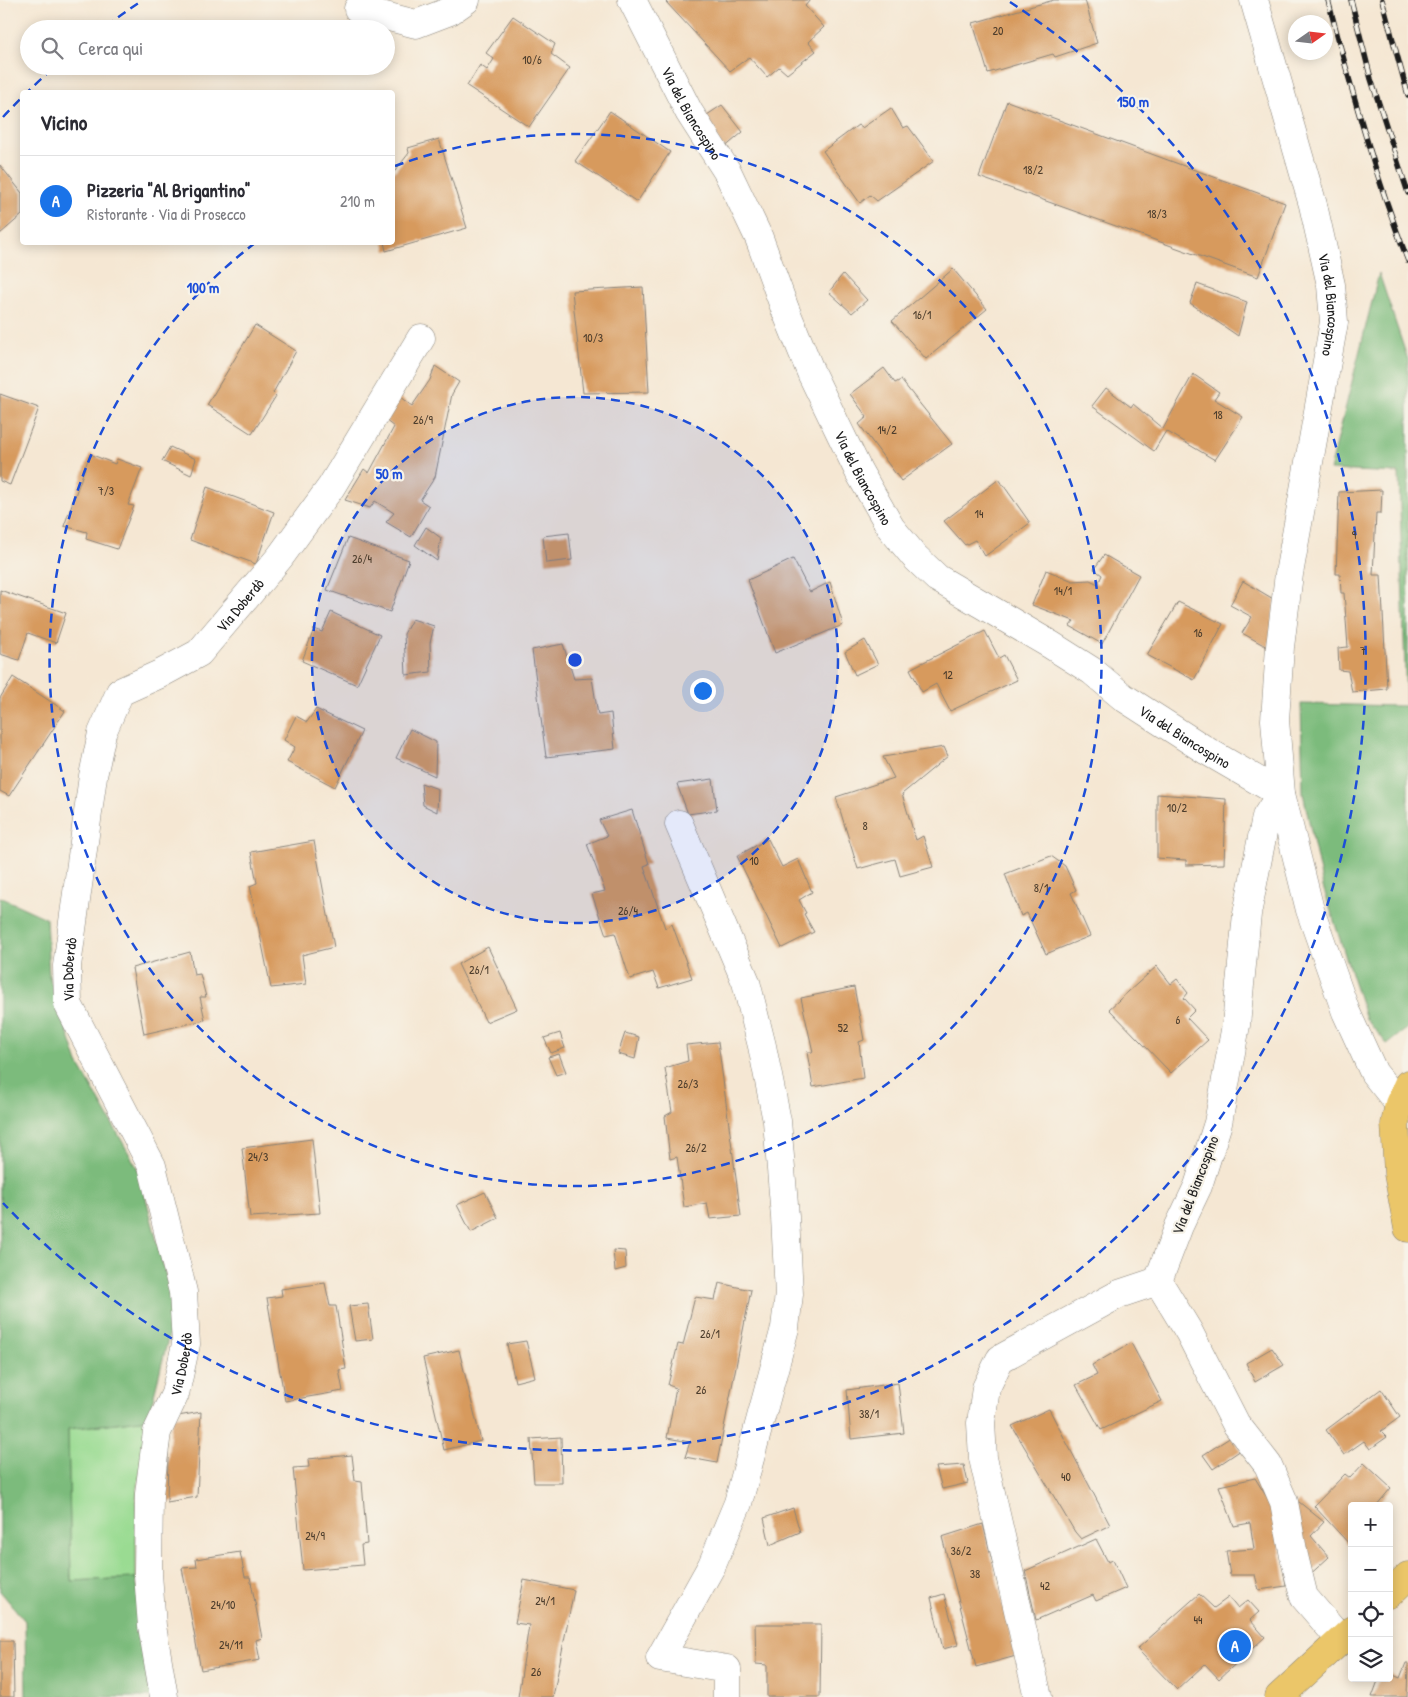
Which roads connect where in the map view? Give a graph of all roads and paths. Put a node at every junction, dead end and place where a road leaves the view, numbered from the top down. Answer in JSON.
{"nodes":[{"id":1,"x":466,"y":0,"type":"edge"},
{"id":2,"x":632,"y":0,"type":"edge"},
{"id":3,"x":1254,"y":0,"type":"edge"},
{"id":4,"x":358,"y":9,"type":"dead end"},
{"id":5,"x":421,"y":338,"type":"dead end"},
{"id":6,"x":1281,"y":794,"type":"junction"},
{"id":7,"x":679,"y":824,"type":"dead end"},
{"id":8,"x":1403,"y":1094,"type":"edge"},
{"id":9,"x":1408,"y":1228,"type":"edge"},
{"id":10,"x":1158,"y":1281,"type":"junction"},
{"id":11,"x":1408,"y":1576,"type":"edge"},
{"id":12,"x":1391,"y":1592,"type":"edge"},
{"id":13,"x":1346,"y":1635,"type":"edge"},
{"id":14,"x":164,"y":1697,"type":"edge"},
{"id":15,"x":727,"y":1697,"type":"edge"},
{"id":16,"x":1038,"y":1697,"type":"edge"},
{"id":17,"x":1280,"y":1697,"type":"edge"}],
"edges":[{"from":1,"to":4,"type":"street"},
{"from":2,"to":6,"type":"street","name":"Via del Biancospino"},
{"from":3,"to":6,"type":"street","name":"Via del Biancospino"},
{"from":5,"to":14,"type":"street","name":"Via Doberdò"},
{"from":6,"to":8,"type":"street","name":"Via del Biancospino"},
{"from":6,"to":10,"type":"street","name":"Via del Biancospino"},
{"from":7,"to":15,"type":"street"},
{"from":8,"to":9,"type":"main road"},
{"from":10,"to":13,"type":"street"},
{"from":10,"to":16,"type":"street"},
{"from":11,"to":12,"type":"main road"},
{"from":13,"to":17,"type":"main road"}]}
